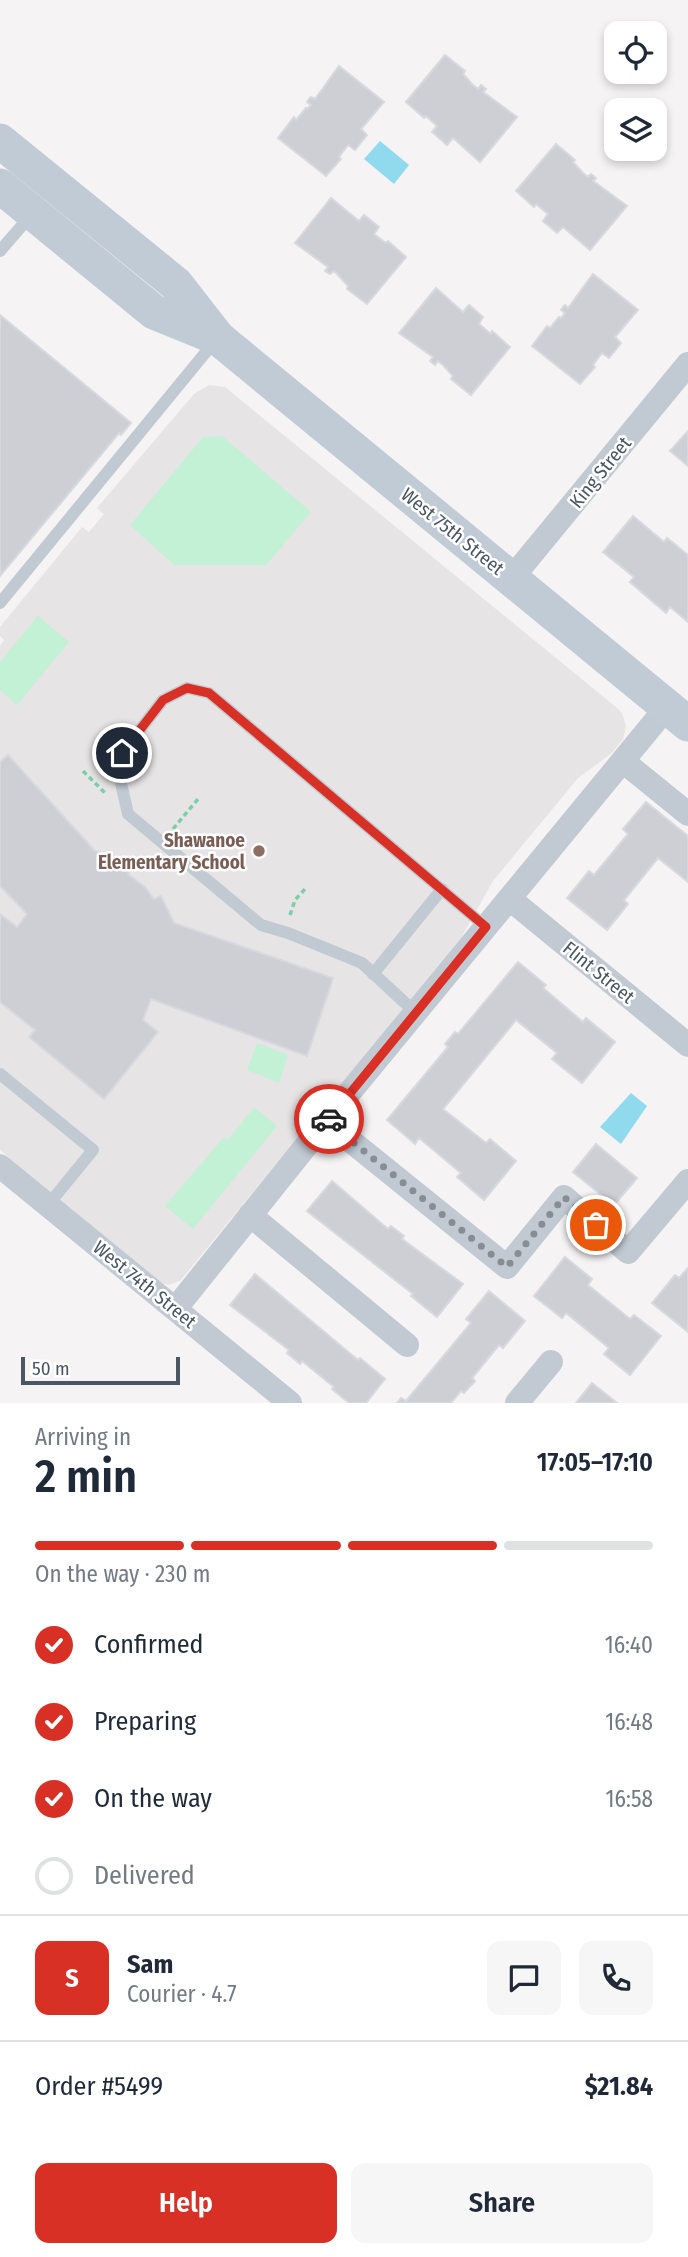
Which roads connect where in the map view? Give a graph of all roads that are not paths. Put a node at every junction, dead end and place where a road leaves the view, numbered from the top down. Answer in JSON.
{"nodes":[{"id":1,"x":0,"y":141,"type":"edge"},
{"id":2,"x":0,"y":186,"type":"edge"},
{"id":3,"x":33,"y":214,"type":"junction"},
{"id":4,"x":0,"y":251,"type":"edge"},
{"id":5,"x":218,"y":338,"type":"junction"},
{"id":6,"x":688,"y":364,"type":"edge"},
{"id":7,"x":511,"y":579,"type":"junction"},
{"id":8,"x":0,"y":603,"type":"edge"},
{"id":9,"x":678,"y":715,"type":"edge"},
{"id":10,"x":624,"y":761,"type":"junction"},
{"id":11,"x":688,"y":814,"type":"edge"},
{"id":12,"x":442,"y":889,"type":"junction"},
{"id":13,"x":510,"y":899,"type":"junction"},
{"id":14,"x":486,"y":927,"type":"junction"},
{"id":15,"x":373,"y":974,"type":"junction"},
{"id":16,"x":416,"y":1013,"type":"junction"},
{"id":17,"x":688,"y":1045,"type":"edge"},
{"id":18,"x":0,"y":1074,"type":"edge"},
{"id":19,"x":327,"y":1121,"type":"junction"},
{"id":20,"x":0,"y":1166,"type":"edge"},
{"id":21,"x":688,"y":1181,"type":"edge"},
{"id":22,"x":48,"y":1205,"type":"junction"},
{"id":23,"x":250,"y":1215,"type":"junction"},
{"id":24,"x":176,"y":1308,"type":"junction"},
{"id":25,"x":407,"y":1345,"type":"dead end"},
{"id":26,"x":551,"y":1362,"type":"dead end"},
{"id":27,"x":290,"y":1403,"type":"edge"},
{"id":28,"x":517,"y":1403,"type":"edge"}],
"edges":[{"from":1,"to":5,"type":"main road","name":"West 75th Street"},
{"from":2,"to":3,"type":"main road","name":"West 75th Street"},
{"from":3,"to":4,"type":"lane"},
{"from":3,"to":5,"type":"main road","name":"West 75th Street"},
{"from":5,"to":7,"type":"main road","name":"West 75th Street"},
{"from":5,"to":8,"type":"lane"},
{"from":6,"to":7,"type":"street","name":"King Street"},
{"from":7,"to":9,"type":"main road","name":"West 75th Street"},
{"from":9,"to":10,"type":"street"},
{"from":10,"to":11,"type":"street"},
{"from":10,"to":13,"type":"street"},
{"from":12,"to":14,"type":"lane"},
{"from":12,"to":15,"type":"lane"},
{"from":12,"to":15,"type":"lane"},
{"from":13,"to":14,"type":"street"},
{"from":13,"to":17,"type":"street","name":"Flint Street"},
{"from":14,"to":16,"type":"street"},
{"from":15,"to":16,"type":"lane"},
{"from":16,"to":19,"type":"street"},
{"from":18,"to":22,"type":"lane"},
{"from":19,"to":21,"type":"street"},
{"from":19,"to":23,"type":"street"},
{"from":20,"to":22,"type":"street","name":"West 74th Street"},
{"from":22,"to":24,"type":"street","name":"West 74th Street"},
{"from":23,"to":24,"type":"street"},
{"from":23,"to":25,"type":"street"},
{"from":24,"to":27,"type":"street","name":"West 74th Street"},
{"from":26,"to":28,"type":"street"}]}
